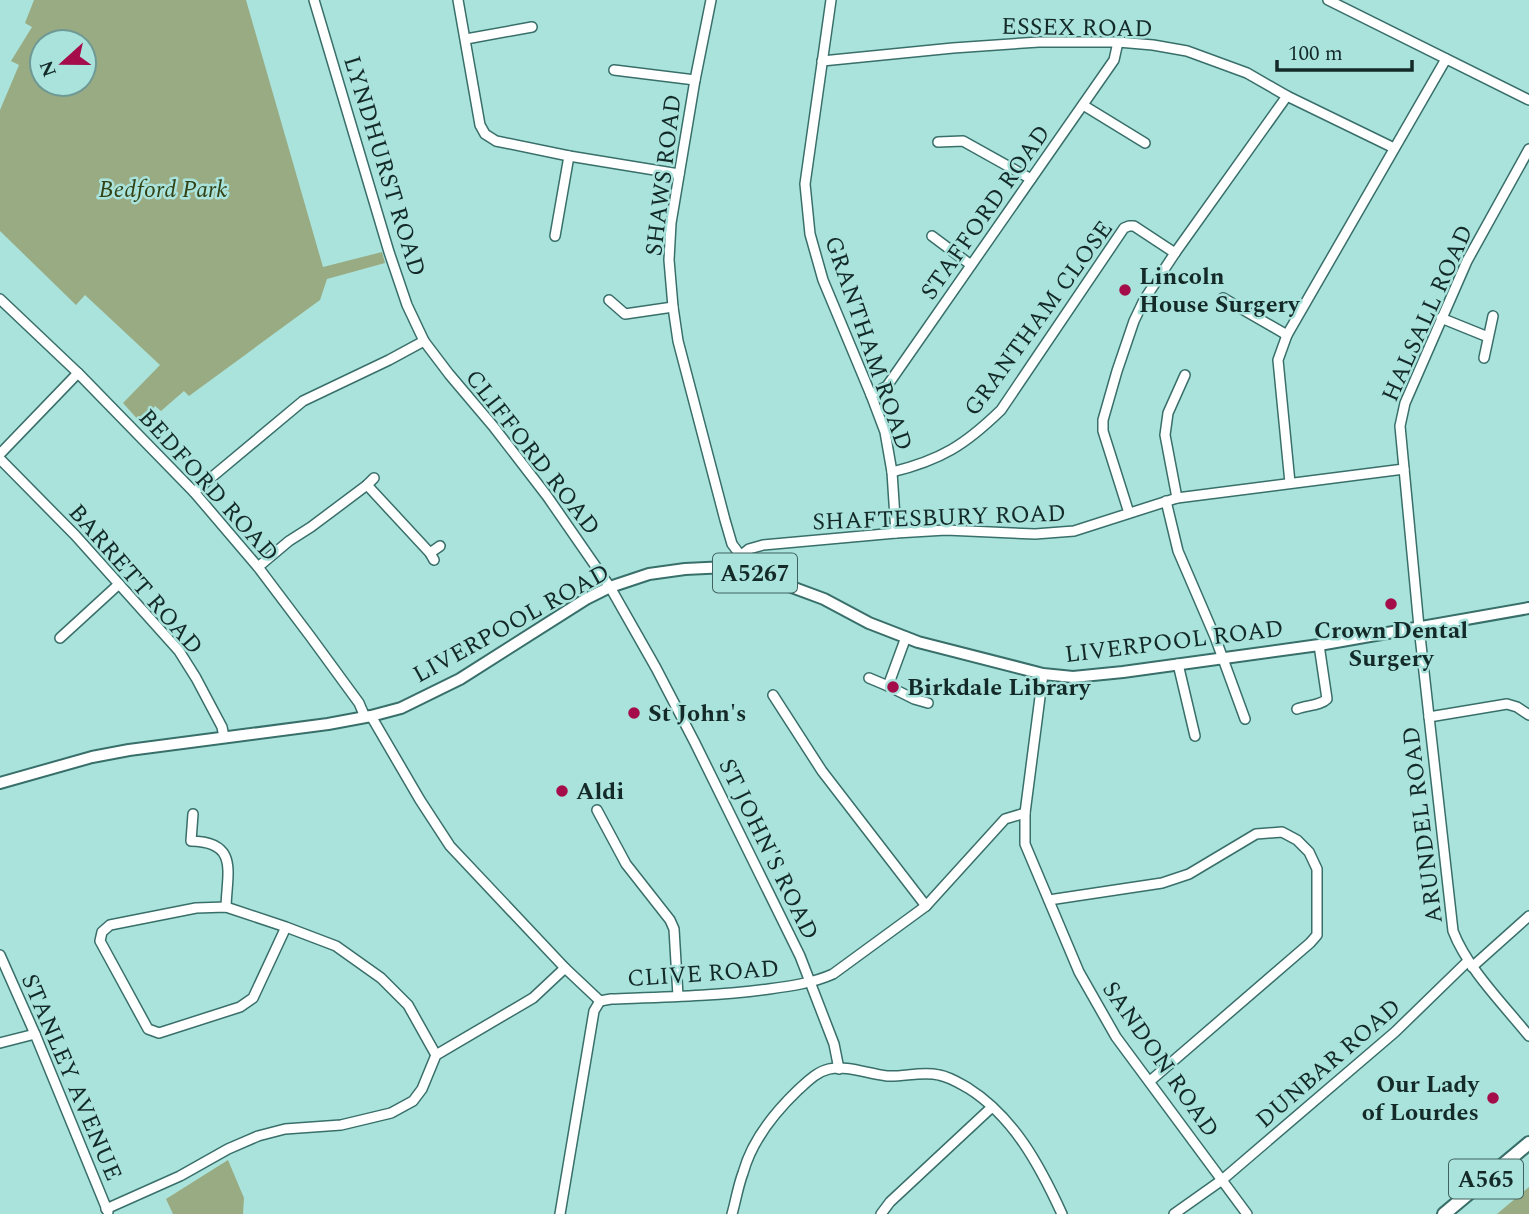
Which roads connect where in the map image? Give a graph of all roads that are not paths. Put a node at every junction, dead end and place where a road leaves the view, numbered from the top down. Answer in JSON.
{"nodes":[{"id":1,"x":314,"y":0,"type":"edge"},
{"id":2,"x":458,"y":0,"type":"edge"},
{"id":3,"x":710,"y":0,"type":"edge"},
{"id":4,"x":831,"y":0,"type":"edge"},
{"id":5,"x":1328,"y":0,"type":"edge"},
{"id":6,"x":532,"y":27,"type":"dead end"},
{"id":7,"x":466,"y":39,"type":"junction"},
{"id":8,"x":1118,"y":42,"type":"junction"},
{"id":9,"x":1446,"y":59,"type":"junction"},
{"id":10,"x":822,"y":61,"type":"junction"},
{"id":11,"x":614,"y":70,"type":"dead end"},
{"id":12,"x":695,"y":80,"type":"junction"},
{"id":13,"x":1287,"y":96,"type":"junction"},
{"id":14,"x":1529,"y":100,"type":"edge"},
{"id":15,"x":1083,"y":105,"type":"junction"},
{"id":16,"x":938,"y":142,"type":"dead end"},
{"id":17,"x":1145,"y":143,"type":"dead end"},
{"id":18,"x":1394,"y":148,"type":"junction"},
{"id":19,"x":1529,"y":149,"type":"edge"},
{"id":20,"x":569,"y":156,"type":"junction"},
{"id":21,"x":679,"y":174,"type":"junction"},
{"id":22,"x":1031,"y":179,"type":"junction"},
{"id":23,"x":555,"y":236,"type":"dead end"},
{"id":24,"x":932,"y":236,"type":"dead end"},
{"id":25,"x":1175,"y":253,"type":"junction"},
{"id":26,"x":971,"y":265,"type":"junction"},
{"id":27,"x":1223,"y":298,"type":"dead end"},
{"id":28,"x":0,"y":299,"type":"edge"},
{"id":29,"x":609,"y":300,"type":"dead end"},
{"id":30,"x":673,"y":307,"type":"junction"},
{"id":31,"x":1493,"y":316,"type":"dead end"},
{"id":32,"x":1441,"y":318,"type":"junction"},
{"id":33,"x":1287,"y":335,"type":"junction"},
{"id":34,"x":1488,"y":337,"type":"junction"},
{"id":35,"x":424,"y":341,"type":"junction"},
{"id":36,"x":1483,"y":358,"type":"dead end"},
{"id":37,"x":78,"y":373,"type":"junction"},
{"id":38,"x":1185,"y":376,"type":"dead end"},
{"id":39,"x":871,"y":395,"type":"junction"},
{"id":40,"x":0,"y":456,"type":"edge"},
{"id":41,"x":1404,"y":469,"type":"junction"},
{"id":42,"x":892,"y":472,"type":"junction"},
{"id":43,"x":1290,"y":483,"type":"junction"},
{"id":44,"x":194,"y":492,"type":"junction"},
{"id":45,"x":1177,"y":498,"type":"junction"},
{"id":46,"x":1166,"y":501,"type":"junction"},
{"id":47,"x":1129,"y":513,"type":"junction"},
{"id":48,"x":896,"y":533,"type":"junction"},
{"id":49,"x":440,"y":546,"type":"dead end"},
{"id":50,"x":741,"y":556,"type":"junction"},
{"id":51,"x":258,"y":567,"type":"junction"},
{"id":52,"x":727,"y":568,"type":"junction"},
{"id":53,"x":119,"y":584,"type":"junction"},
{"id":54,"x":610,"y":587,"type":"junction"},
{"id":55,"x":1529,"y":608,"type":"edge"},
{"id":56,"x":1419,"y":627,"type":"junction"},
{"id":57,"x":60,"y":638,"type":"dead end"},
{"id":58,"x":906,"y":638,"type":"junction"},
{"id":59,"x":1319,"y":645,"type":"junction"},
{"id":60,"x":1223,"y":658,"type":"junction"},
{"id":61,"x":1178,"y":664,"type":"junction"},
{"id":62,"x":1043,"y":674,"type":"junction"},
{"id":63,"x":869,"y":678,"type":"dead end"},
{"id":64,"x":888,"y":686,"type":"junction"},
{"id":65,"x":773,"y":695,"type":"dead end"},
{"id":66,"x":928,"y":703,"type":"dead end"},
{"id":67,"x":1297,"y":709,"type":"dead end"},
{"id":68,"x":1529,"y":715,"type":"edge"},
{"id":69,"x":368,"y":717,"type":"junction"},
{"id":70,"x":1429,"y":717,"type":"junction"},
{"id":71,"x":1245,"y":719,"type":"dead end"},
{"id":72,"x":1195,"y":736,"type":"dead end"},
{"id":73,"x":224,"y":737,"type":"junction"},
{"id":74,"x":1,"y":779,"type":"edge"},
{"id":75,"x":597,"y":810,"type":"dead end"},
{"id":76,"x":1025,"y":813,"type":"junction"},
{"id":77,"x":193,"y":814,"type":"dead end"},
{"id":78,"x":1049,"y":900,"type":"junction"},
{"id":79,"x":926,"y":906,"type":"junction"},
{"id":80,"x":226,"y":907,"type":"junction"},
{"id":81,"x":1529,"y":916,"type":"edge"},
{"id":82,"x":286,"y":927,"type":"junction"},
{"id":83,"x":0,"y":955,"type":"edge"},
{"id":84,"x":1470,"y":964,"type":"junction"},
{"id":85,"x":565,"y":968,"type":"junction"},
{"id":86,"x":809,"y":982,"type":"junction"},
{"id":87,"x":678,"y":996,"type":"junction"},
{"id":88,"x":600,"y":1001,"type":"junction"},
{"id":89,"x":35,"y":1034,"type":"junction"},
{"id":90,"x":1529,"y":1036,"type":"edge"},
{"id":91,"x":0,"y":1043,"type":"edge"},
{"id":92,"x":436,"y":1055,"type":"junction"},
{"id":93,"x":839,"y":1069,"type":"junction"},
{"id":94,"x":1150,"y":1081,"type":"junction"},
{"id":95,"x":992,"y":1107,"type":"junction"},
{"id":96,"x":1529,"y":1143,"type":"edge"},
{"id":97,"x":1222,"y":1180,"type":"junction"},
{"id":98,"x":107,"y":1211,"type":"edge"},
{"id":99,"x":560,"y":1214,"type":"edge"},
{"id":100,"x":733,"y":1214,"type":"edge"},
{"id":101,"x":881,"y":1214,"type":"edge"},
{"id":102,"x":1062,"y":1214,"type":"edge"},
{"id":103,"x":1174,"y":1214,"type":"edge"},
{"id":104,"x":1247,"y":1214,"type":"edge"},
{"id":105,"x":1444,"y":1214,"type":"edge"}],
"edges":[{"from":1,"to":35,"type":"street","name":"LYNDHURST ROAD"},
{"from":2,"to":7,"type":"street"},
{"from":3,"to":12,"type":"street","name":"SHAWS ROAD"},
{"from":4,"to":10,"type":"street","name":"GRANTHAM ROAD"},
{"from":5,"to":9,"type":"street"},
{"from":6,"to":7,"type":"street"},
{"from":7,"to":20,"type":"street"},
{"from":8,"to":10,"type":"street","name":"ESSEX ROAD"},
{"from":8,"to":13,"type":"street","name":"ESSEX ROAD"},
{"from":8,"to":15,"type":"street","name":"STAFFORD ROAD"},
{"from":9,"to":14,"type":"street"},
{"from":9,"to":18,"type":"street"},
{"from":10,"to":39,"type":"street","name":"GRANTHAM ROAD"},
{"from":11,"to":12,"type":"street"},
{"from":12,"to":21,"type":"street","name":"SHAWS ROAD"},
{"from":13,"to":18,"type":"street","name":"ESSEX ROAD"},
{"from":13,"to":25,"type":"street"},
{"from":15,"to":17,"type":"street"},
{"from":15,"to":22,"type":"street","name":"STAFFORD ROAD"},
{"from":16,"to":22,"type":"street"},
{"from":18,"to":33,"type":"street"},
{"from":19,"to":32,"type":"street","name":"HALSALL ROAD"},
{"from":20,"to":21,"type":"street"},
{"from":20,"to":23,"type":"street"},
{"from":21,"to":30,"type":"street","name":"SHAWS ROAD"},
{"from":22,"to":26,"type":"street","name":"STAFFORD ROAD"},
{"from":24,"to":26,"type":"street"},
{"from":25,"to":42,"type":"street","name":"GRANTHAM CLOSE"},
{"from":25,"to":47,"type":"street"},
{"from":26,"to":39,"type":"street","name":"STAFFORD ROAD"},
{"from":27,"to":33,"type":"street"},
{"from":28,"to":37,"type":"street","name":"BEDFORD ROAD"},
{"from":29,"to":30,"type":"street"},
{"from":30,"to":50,"type":"street","name":"SHAWS ROAD"},
{"from":31,"to":34,"type":"street"},
{"from":32,"to":34,"type":"street"},
{"from":32,"to":41,"type":"street","name":"HALSALL ROAD"},
{"from":33,"to":43,"type":"street"},
{"from":34,"to":36,"type":"street"},
{"from":35,"to":44,"type":"street"},
{"from":35,"to":54,"type":"street","name":"CLIFFORD ROAD"},
{"from":37,"to":40,"type":"street"},
{"from":37,"to":44,"type":"street","name":"BEDFORD ROAD"},
{"from":38,"to":45,"type":"street"},
{"from":39,"to":42,"type":"street","name":"GRANTHAM ROAD"},
{"from":40,"to":53,"type":"street","name":"BARRETT ROAD"},
{"from":41,"to":43,"type":"street","name":"SHAFTESBURY ROAD"},
{"from":41,"to":56,"type":"street","name":"HALSALL ROAD"},
{"from":42,"to":48,"type":"street","name":"GRANTHAM ROAD"},
{"from":43,"to":45,"type":"street","name":"SHAFTESBURY ROAD"},
{"from":44,"to":51,"type":"street","name":"BEDFORD ROAD"},
{"from":45,"to":46,"type":"street","name":"SHAFTESBURY ROAD"},
{"from":46,"to":47,"type":"street","name":"SHAFTESBURY ROAD"},
{"from":46,"to":60,"type":"street"},
{"from":47,"to":48,"type":"street","name":"SHAFTESBURY ROAD"},
{"from":48,"to":50,"type":"street","name":"SHAFTESBURY ROAD"},
{"from":49,"to":51,"type":"street"},
{"from":50,"to":52,"type":"street","name":"SHAFTESBURY ROAD"},
{"from":51,"to":69,"type":"street","name":"BEDFORD ROAD"},
{"from":52,"to":54,"type":"main road","name":"LIVERPOOL ROAD","number":"A5267"},
{"from":52,"to":58,"type":"main road","name":"LIVERPOOL ROAD","number":"A5267"},
{"from":53,"to":57,"type":"street"},
{"from":53,"to":73,"type":"street","name":"BARRETT ROAD"},
{"from":54,"to":69,"type":"main road","name":"LIVERPOOL ROAD","number":"A5267"},
{"from":54,"to":86,"type":"street","name":"ST JOHN'S ROAD"},
{"from":55,"to":56,"type":"main road","name":"LIVERPOOL ROAD","number":"A5267"},
{"from":56,"to":59,"type":"main road","name":"LIVERPOOL ROAD","number":"A5267"},
{"from":56,"to":70,"type":"street","name":"ARUNDEL ROAD"},
{"from":58,"to":62,"type":"main road","name":"LIVERPOOL ROAD","number":"A5267"},
{"from":58,"to":64,"type":"street"},
{"from":59,"to":60,"type":"main road","name":"LIVERPOOL ROAD","number":"A5267"},
{"from":59,"to":67,"type":"street"},
{"from":60,"to":61,"type":"main road","name":"LIVERPOOL ROAD","number":"A5267"},
{"from":60,"to":71,"type":"street"},
{"from":61,"to":62,"type":"main road","name":"LIVERPOOL ROAD","number":"A5267"},
{"from":61,"to":72,"type":"street"},
{"from":62,"to":76,"type":"street","name":"SANDON ROAD"},
{"from":63,"to":64,"type":"street"},
{"from":64,"to":66,"type":"street"},
{"from":65,"to":79,"type":"street"},
{"from":68,"to":70,"type":"street"},
{"from":69,"to":73,"type":"main road","name":"LIVERPOOL ROAD","number":"A5267"},
{"from":69,"to":85,"type":"street","name":"BEDFORD ROAD"},
{"from":70,"to":84,"type":"street","name":"ARUNDEL ROAD"},
{"from":73,"to":74,"type":"main road","name":"LIVERPOOL ROAD","number":"A5267"},
{"from":75,"to":87,"type":"street"},
{"from":76,"to":78,"type":"street","name":"SANDON ROAD"},
{"from":76,"to":79,"type":"street","name":"CLIVE ROAD"},
{"from":77,"to":80,"type":"street"},
{"from":78,"to":94,"type":"street","name":"SANDON ROAD"},
{"from":78,"to":94,"type":"street"},
{"from":79,"to":86,"type":"street","name":"CLIVE ROAD"},
{"from":80,"to":82,"type":"street"},
{"from":80,"to":82,"type":"street"},
{"from":81,"to":84,"type":"street","name":"DUNBAR ROAD"},
{"from":82,"to":92,"type":"street"},
{"from":83,"to":89,"type":"street","name":"STANLEY AVENUE"},
{"from":84,"to":90,"type":"street","name":"ARUNDEL ROAD"},
{"from":84,"to":97,"type":"street","name":"DUNBAR ROAD"},
{"from":85,"to":88,"type":"street","name":"BEDFORD ROAD"},
{"from":85,"to":92,"type":"street"},
{"from":86,"to":87,"type":"street","name":"CLIVE ROAD"},
{"from":86,"to":93,"type":"street","name":"ST JOHN'S ROAD"},
{"from":87,"to":88,"type":"street","name":"CLIVE ROAD"},
{"from":88,"to":99,"type":"street"},
{"from":89,"to":91,"type":"street"},
{"from":89,"to":98,"type":"street","name":"STANLEY AVENUE"},
{"from":92,"to":98,"type":"street"},
{"from":93,"to":95,"type":"street"},
{"from":93,"to":100,"type":"street"},
{"from":94,"to":97,"type":"street","name":"SANDON ROAD"},
{"from":95,"to":101,"type":"street"},
{"from":95,"to":102,"type":"street"},
{"from":96,"to":105,"type":"highway","number":"A565"},
{"from":97,"to":103,"type":"street","name":"DUNBAR ROAD"},
{"from":97,"to":104,"type":"street","name":"SANDON ROAD"}]}
